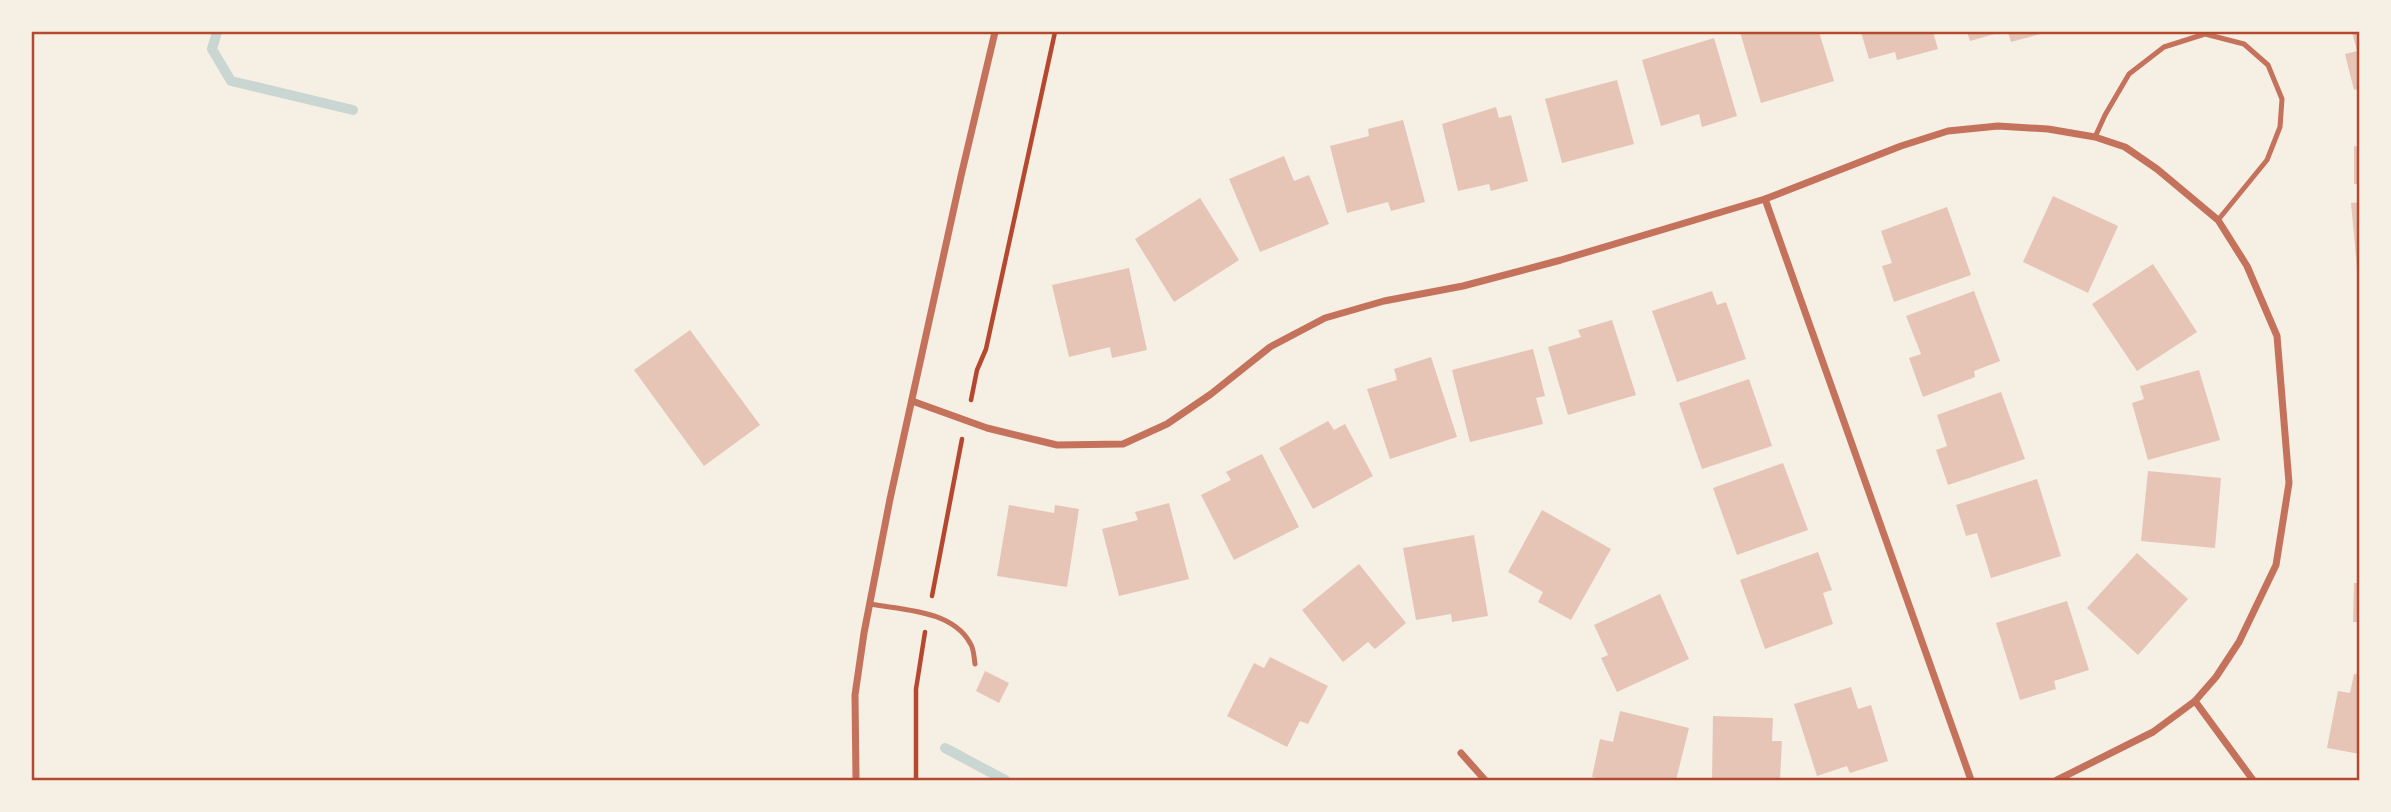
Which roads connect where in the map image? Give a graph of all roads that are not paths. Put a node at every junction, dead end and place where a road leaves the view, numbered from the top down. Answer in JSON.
{"nodes":[{"id":1,"x":995,"y":32,"type":"edge"},
{"id":2,"x":2095,"y":137,"type":"junction"},
{"id":3,"x":1765,"y":199,"type":"junction"},
{"id":4,"x":2218,"y":220,"type":"junction"},
{"id":5,"x":912,"y":401,"type":"junction"},
{"id":6,"x":870,"y":604,"type":"junction"},
{"id":7,"x":975,"y":664,"type":"dead end"},
{"id":8,"x":2195,"y":701,"type":"junction"},
{"id":9,"x":1461,"y":753,"type":"dead end"},
{"id":10,"x":856,"y":780,"type":"edge"},
{"id":11,"x":1485,"y":780,"type":"edge"},
{"id":12,"x":1971,"y":780,"type":"edge"},
{"id":13,"x":2057,"y":780,"type":"edge"},
{"id":14,"x":2253,"y":780,"type":"edge"}],
"edges":[{"from":1,"to":5,"type":"street"},
{"from":2,"to":3,"type":"street"},
{"from":2,"to":4,"type":"street"},
{"from":2,"to":4,"type":"lane"},
{"from":3,"to":5,"type":"street"},
{"from":3,"to":12,"type":"street"},
{"from":4,"to":8,"type":"street"},
{"from":5,"to":6,"type":"street"},
{"from":6,"to":7,"type":"lane"},
{"from":6,"to":10,"type":"street"},
{"from":8,"to":13,"type":"street"},
{"from":8,"to":14,"type":"street"},
{"from":9,"to":11,"type":"street"}]}
